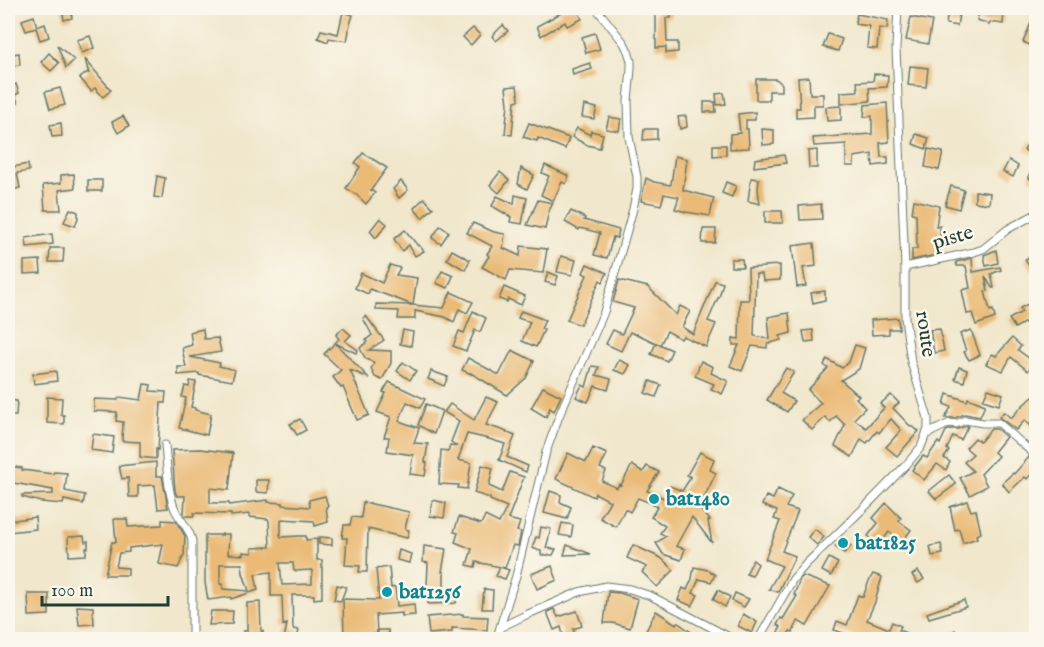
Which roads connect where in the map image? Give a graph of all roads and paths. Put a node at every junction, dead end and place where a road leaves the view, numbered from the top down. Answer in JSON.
{"nodes":[{"id":1,"x":596,"y":8,"type":"edge"},
{"id":2,"x":898,"y":8,"type":"edge"},
{"id":3,"x":1036,"y":214,"type":"edge"},
{"id":4,"x":905,"y":267,"type":"junction"},
{"id":5,"x":927,"y":435,"type":"junction"},
{"id":6,"x":165,"y":445,"type":"dead end"},
{"id":7,"x":1036,"y":456,"type":"edge"},
{"id":8,"x":501,"y":627,"type":"junction"},
{"id":9,"x":192,"y":639,"type":"edge"},
{"id":10,"x":496,"y":639,"type":"edge"},
{"id":11,"x":735,"y":639,"type":"edge"},
{"id":12,"x":758,"y":639,"type":"edge"}],
"edges":[{"from":1,"to":8,"type":"street"},
{"from":2,"to":4,"type":"street","name":"route"},
{"from":3,"to":4,"type":"street","name":"piste"},
{"from":4,"to":5,"type":"street","name":"route"},
{"from":5,"to":7,"type":"street"},
{"from":5,"to":12,"type":"street"},
{"from":6,"to":9,"type":"street"},
{"from":8,"to":10,"type":"street"},
{"from":8,"to":11,"type":"street"}]}
